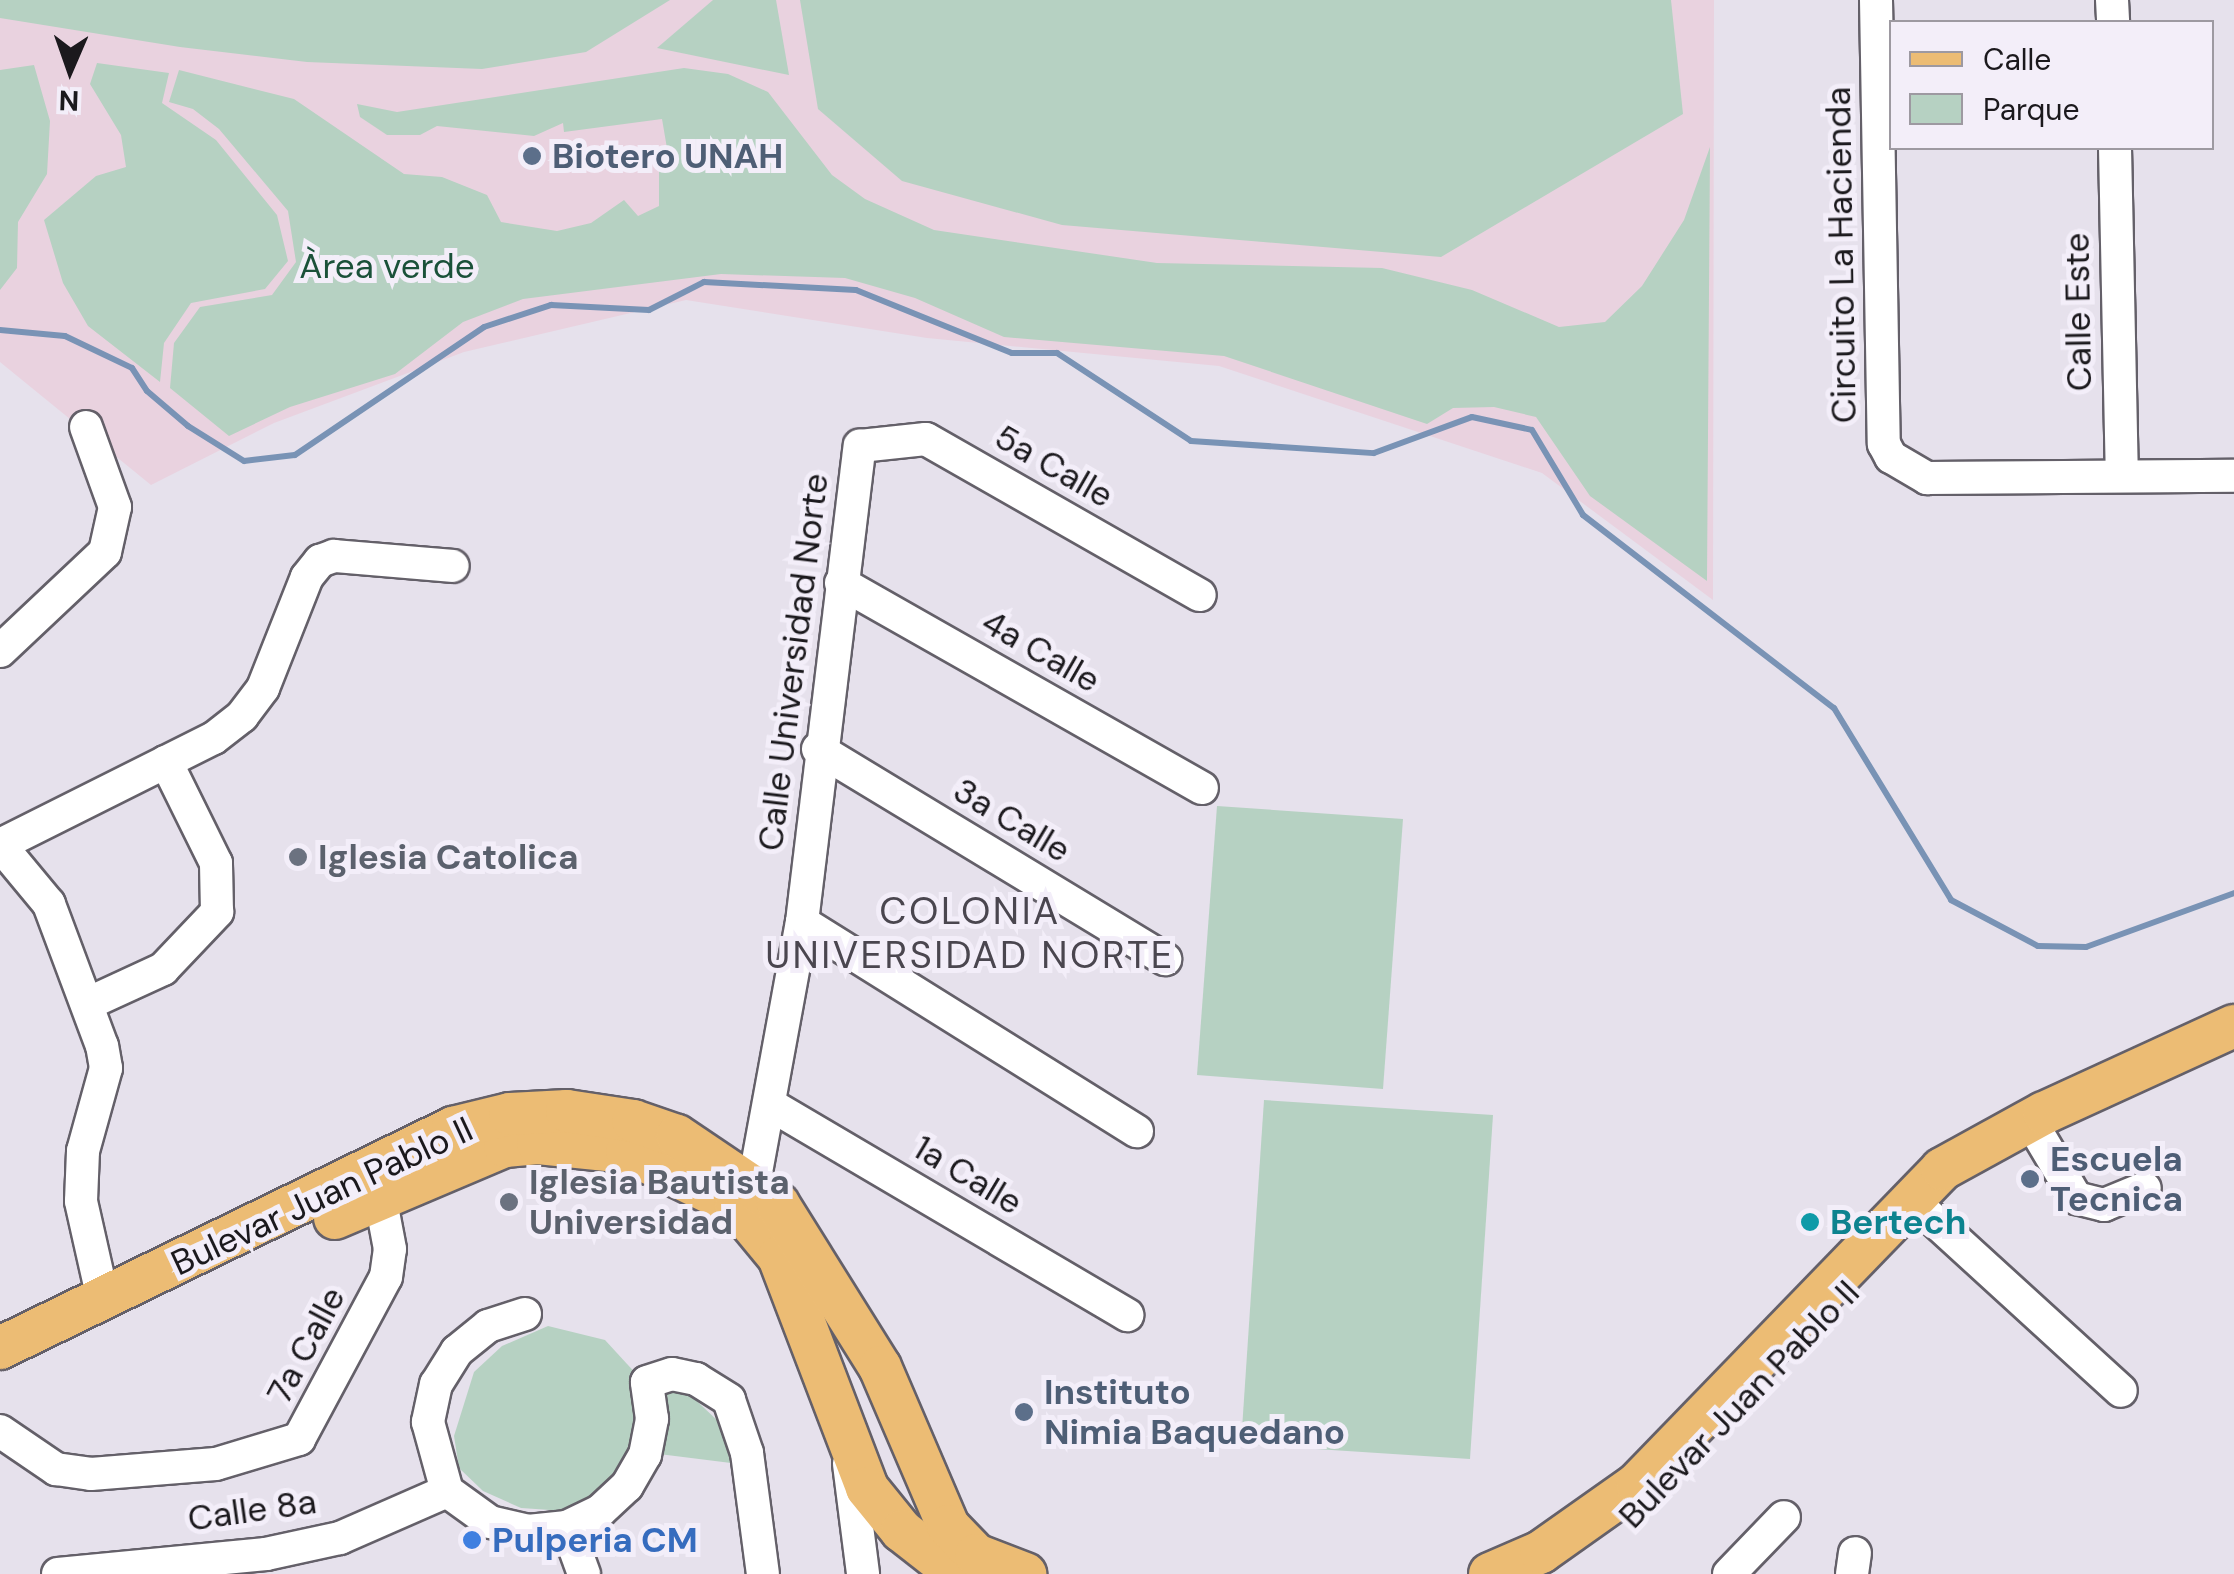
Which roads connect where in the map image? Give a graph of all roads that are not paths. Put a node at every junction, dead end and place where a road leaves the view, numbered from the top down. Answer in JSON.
{"nodes":[{"id":1,"x":1876,"y":0,"type":"edge"},
{"id":2,"x":2115,"y":150,"type":"edge"},
{"id":3,"x":86,"y":427,"type":"dead end"},
{"id":4,"x":860,"y":446,"type":"joint"},
{"id":5,"x":2122,"y":475,"type":"junction"},
{"id":6,"x":2234,"y":476,"type":"edge"},
{"id":7,"x":453,"y":566,"type":"dead end"},
{"id":8,"x":841,"y":583,"type":"junction"},
{"id":9,"x":1200,"y":595,"type":"dead end"},
{"id":10,"x":0,"y":651,"type":"edge"},
{"id":11,"x":818,"y":749,"type":"junction"},
{"id":12,"x":166,"y":762,"type":"junction"},
{"id":13,"x":1202,"y":788,"type":"dead end"},
{"id":14,"x":0,"y":845,"type":"edge"},
{"id":15,"x":802,"y":922,"type":"junction"},
{"id":16,"x":1165,"y":959,"type":"dead end"},
{"id":17,"x":87,"y":1004,"type":"junction"},
{"id":18,"x":2234,"y":1026,"type":"edge"},
{"id":19,"x":2234,"y":1050,"type":"edge"},
{"id":20,"x":769,"y":1104,"type":"junction"},
{"id":21,"x":1137,"y":1131,"type":"dead end"},
{"id":22,"x":2041,"y":1138,"type":"junction"},
{"id":23,"x":754,"y":1184,"type":"junction"},
{"id":24,"x":2145,"y":1188,"type":"dead end"},
{"id":25,"x":380,"y":1196,"type":"junction"},
{"id":26,"x":1925,"y":1212,"type":"junction"},
{"id":27,"x":102,"y":1299,"type":"junction"},
{"id":28,"x":525,"y":1314,"type":"dead end"},
{"id":29,"x":1127,"y":1315,"type":"dead end"},
{"id":30,"x":0,"y":1348,"type":"edge"},
{"id":31,"x":880,"y":1367,"type":"junction"},
{"id":32,"x":0,"y":1377,"type":"edge"},
{"id":33,"x":2121,"y":1391,"type":"dead end"},
{"id":34,"x":832,"y":1394,"type":"junction"},
{"id":35,"x":0,"y":1431,"type":"edge"},
{"id":36,"x":910,"y":1432,"type":"junction"},
{"id":37,"x":848,"y":1448,"type":"junction"},
{"id":38,"x":447,"y":1491,"type":"junction"},
{"id":39,"x":1784,"y":1518,"type":"dead end"},
{"id":40,"x":567,"y":1526,"type":"junction"},
{"id":41,"x":916,"y":1544,"type":"junction"},
{"id":42,"x":861,"y":1568,"type":"edge"},
{"id":43,"x":58,"y":1574,"type":"edge"},
{"id":44,"x":584,"y":1574,"type":"edge"},
{"id":45,"x":763,"y":1574,"type":"edge"},
{"id":46,"x":957,"y":1574,"type":"edge"},
{"id":47,"x":1025,"y":1574,"type":"edge"},
{"id":48,"x":1490,"y":1574,"type":"edge"},
{"id":49,"x":1548,"y":1574,"type":"edge"},
{"id":50,"x":1729,"y":1574,"type":"edge"}],
"edges":[{"from":1,"to":5,"type":"street","name":"Circuito La Hacienda"},
{"from":2,"to":5,"type":"street","name":"Calle Este"},
{"from":3,"to":10,"type":"street"},
{"from":4,"to":8,"type":"street","name":"Calle Universidad Norte"},
{"from":4,"to":9,"type":"street","name":"5a Calle"},
{"from":5,"to":6,"type":"street","name":"Circuito La Hacienda"},
{"from":7,"to":12,"type":"street"},
{"from":8,"to":11,"type":"street","name":"Calle Universidad Norte"},
{"from":8,"to":13,"type":"street","name":"4a Calle"},
{"from":11,"to":15,"type":"street","name":"Calle Universidad Norte"},
{"from":11,"to":16,"type":"street","name":"3a Calle"},
{"from":12,"to":14,"type":"street"},
{"from":12,"to":17,"type":"street"},
{"from":14,"to":17,"type":"street"},
{"from":15,"to":20,"type":"street","name":"Calle Universidad Norte"},
{"from":15,"to":21,"type":"street"},
{"from":17,"to":27,"type":"street"},
{"from":18,"to":48,"type":"main road","name":"Bulevar Juan Pablo II"},
{"from":19,"to":22,"type":"main road","name":"Bulevar Juan Pablo II"},
{"from":20,"to":23,"type":"street","name":"Calle Universidad Norte"},
{"from":20,"to":29,"type":"street","name":"1a Calle"},
{"from":22,"to":24,"type":"street"},
{"from":22,"to":26,"type":"main road","name":"Bulevar Juan Pablo II"},
{"from":23,"to":27,"type":"main road","name":"Bulevar Juan Pablo II"},
{"from":23,"to":31,"type":"main road","name":"Bulevar Juan Pablo II"},
{"from":25,"to":32,"type":"main road","name":"Bulevar Juan Pablo II"},
{"from":25,"to":34,"type":"main road","name":"Bulevar Juan Pablo II"},
{"from":25,"to":35,"type":"street","name":"7a Calle"},
{"from":26,"to":33,"type":"street"},
{"from":26,"to":49,"type":"main road","name":"Bulevar Juan Pablo II"},
{"from":27,"to":30,"type":"main road","name":"Bulevar Juan Pablo II"},
{"from":28,"to":38,"type":"street"},
{"from":31,"to":34,"type":"main road"},
{"from":31,"to":36,"type":"main road","name":"Bulevar Juan Pablo II"},
{"from":34,"to":36,"type":"main road"},
{"from":34,"to":37,"type":"main road","name":"Bulevar Juan Pablo II"},
{"from":36,"to":47,"type":"main road","name":"Bulevar Juan Pablo II"},
{"from":37,"to":41,"type":"main road","name":"Bulevar Juan Pablo II"},
{"from":37,"to":42,"type":"street"},
{"from":38,"to":40,"type":"street"},
{"from":38,"to":43,"type":"street","name":"Calle 8a"},
{"from":39,"to":50,"type":"street"},
{"from":40,"to":44,"type":"street"},
{"from":40,"to":45,"type":"street"},
{"from":41,"to":42,"type":"street"},
{"from":41,"to":46,"type":"main road","name":"Bulevar Juan Pablo II"}]}
